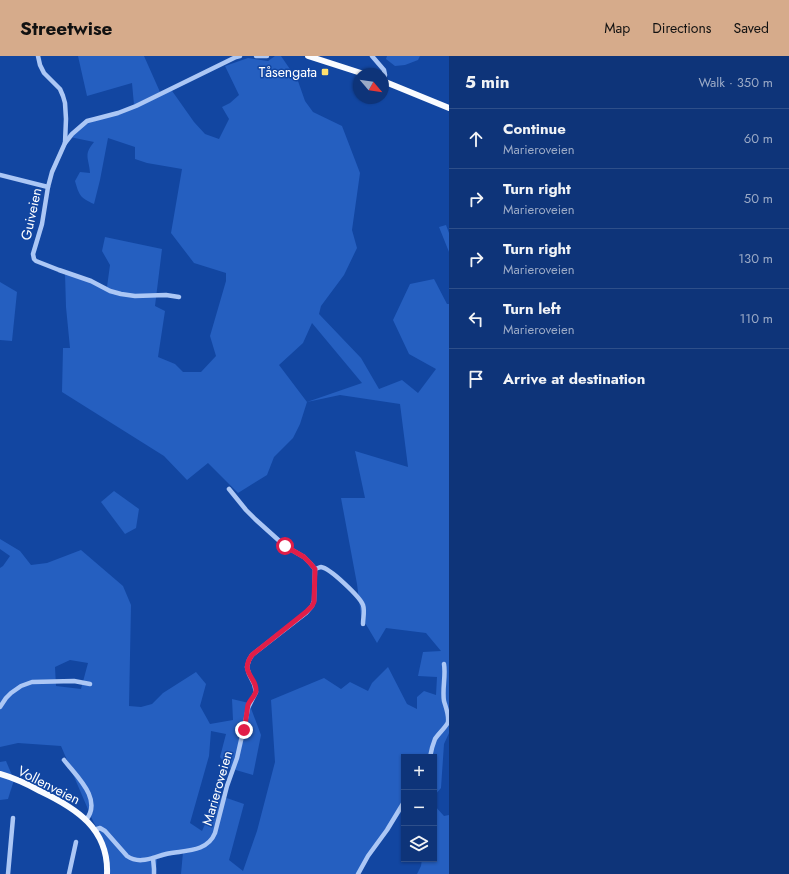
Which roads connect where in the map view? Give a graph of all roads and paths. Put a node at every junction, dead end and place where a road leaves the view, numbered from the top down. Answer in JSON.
{"nodes":[{"id":1,"x":38,"y":56,"type":"edge"},
{"id":2,"x":240,"y":56,"type":"edge"},
{"id":3,"x":256,"y":56,"type":"edge"},
{"id":4,"x":267,"y":56,"type":"edge"},
{"id":5,"x":308,"y":56,"type":"edge"},
{"id":6,"x":372,"y":56,"type":"edge"},
{"id":7,"x":382,"y":68,"type":"edge"},
{"id":8,"x":353,"y":70,"type":"edge"},
{"id":9,"x":389,"y":83,"type":"edge"},
{"id":10,"x":449,"y":108,"type":"edge"},
{"id":11,"x":65,"y":143,"type":"junction"},
{"id":12,"x":0,"y":175,"type":"edge"},
{"id":13,"x":48,"y":187,"type":"junction"},
{"id":14,"x":179,"y":296,"type":"dead end"},
{"id":15,"x":229,"y":488,"type":"dead end"},
{"id":16,"x":315,"y":569,"type":"junction"},
{"id":17,"x":363,"y":624,"type":"dead end"},
{"id":18,"x":444,"y":664,"type":"dead end"},
{"id":19,"x":90,"y":684,"type":"dead end"},
{"id":20,"x":0,"y":707,"type":"edge"},
{"id":21,"x":431,"y":754,"type":"edge"},
{"id":22,"x":64,"y":760,"type":"dead end"},
{"id":23,"x":0,"y":774,"type":"edge"},
{"id":24,"x":401,"y":807,"type":"edge"},
{"id":25,"x":13,"y":818,"type":"dead end"},
{"id":26,"x":86,"y":820,"type":"junction"},
{"id":27,"x":94,"y":830,"type":"junction"},
{"id":28,"x":76,"y":842,"type":"dead end"},
{"id":29,"x":153,"y":858,"type":"junction"},
{"id":30,"x":8,"y":874,"type":"edge"},
{"id":31,"x":69,"y":874,"type":"edge"},
{"id":32,"x":107,"y":874,"type":"edge"},
{"id":33,"x":154,"y":874,"type":"edge"},
{"id":34,"x":358,"y":874,"type":"edge"}],
"edges":[{"from":1,"to":11,"type":"street","name":"Guiveien"},
{"from":2,"to":11,"type":"street"},
{"from":3,"to":4,"type":"street"},
{"from":5,"to":8,"type":"main road"},
{"from":6,"to":7,"type":"street"},
{"from":9,"to":10,"type":"main road"},
{"from":11,"to":13,"type":"street","name":"Guiveien"},
{"from":12,"to":13,"type":"street"},
{"from":13,"to":14,"type":"street","name":"Guiveien"},
{"from":15,"to":16,"type":"street"},
{"from":16,"to":17,"type":"street"},
{"from":16,"to":29,"type":"street","name":"Marieroveien"},
{"from":18,"to":21,"type":"street"},
{"from":19,"to":20,"type":"street"},
{"from":22,"to":26,"type":"street","name":"Vollenveien"},
{"from":23,"to":26,"type":"main road","name":"Vollenveien"},
{"from":24,"to":34,"type":"street"},
{"from":25,"to":30,"type":"street"},
{"from":26,"to":27,"type":"main road","name":"Vollenveien"},
{"from":27,"to":29,"type":"street","name":"Marieroveien"},
{"from":27,"to":32,"type":"main road","name":"Vollenveien"},
{"from":28,"to":31,"type":"street"},
{"from":29,"to":33,"type":"street"}]}
